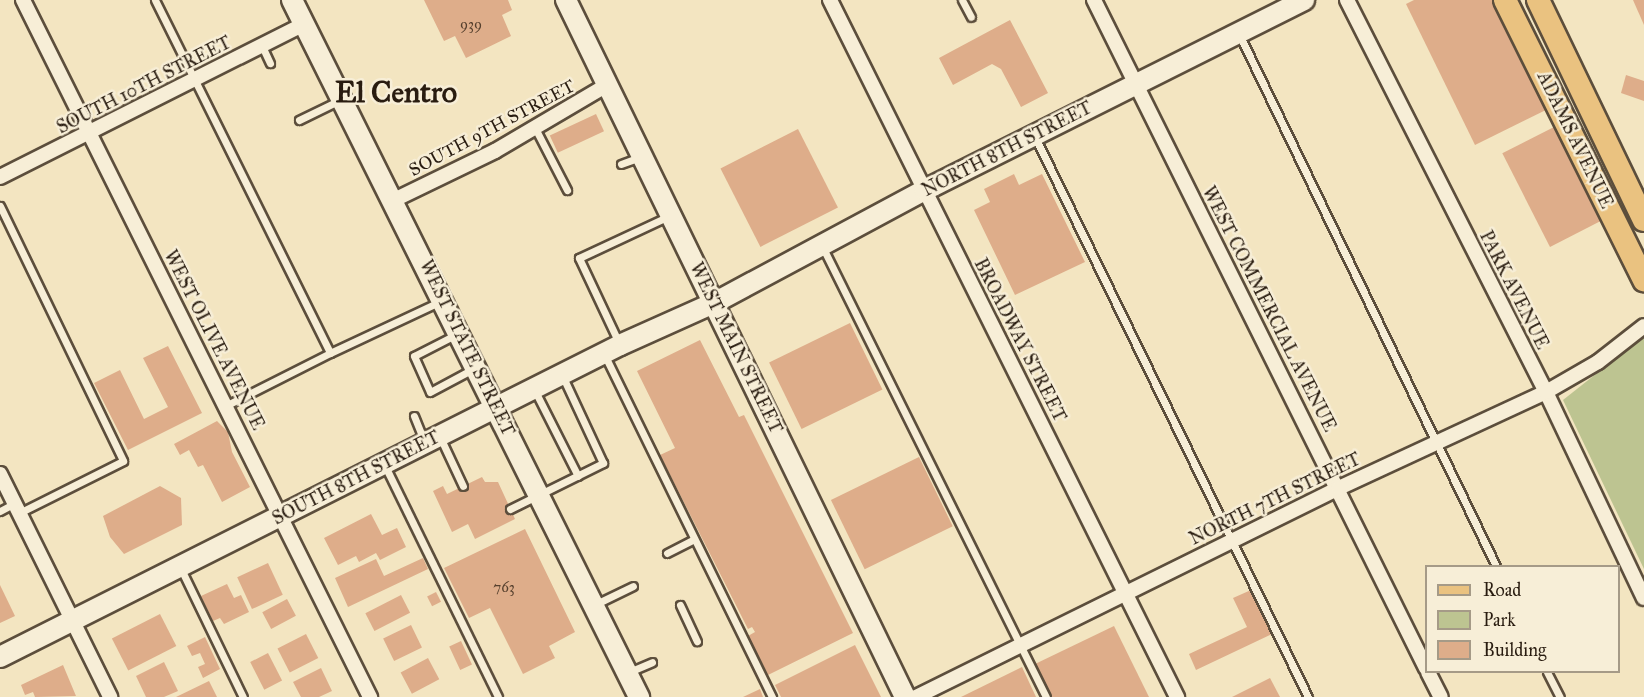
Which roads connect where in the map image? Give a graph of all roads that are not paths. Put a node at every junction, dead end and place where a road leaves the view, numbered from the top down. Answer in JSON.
{"nodes":[{"id":1,"x":23,"y":0,"type":"edge"},
{"id":2,"x":155,"y":0,"type":"edge"},
{"id":3,"x":292,"y":0,"type":"edge"},
{"id":4,"x":566,"y":0,"type":"edge"},
{"id":5,"x":830,"y":0,"type":"edge"},
{"id":6,"x":962,"y":0,"type":"edge"},
{"id":7,"x":1094,"y":0,"type":"edge"},
{"id":8,"x":1304,"y":0,"type":"edge"},
{"id":9,"x":1347,"y":0,"type":"edge"},
{"id":10,"x":1505,"y":0,"type":"edge"},
{"id":11,"x":1538,"y":0,"type":"edge"},
{"id":12,"x":971,"y":17,"type":"dead end"},
{"id":13,"x":304,"y":24,"type":"junction"},
{"id":14,"x":1239,"y":33,"type":"junction"},
{"id":15,"x":262,"y":46,"type":"junction"},
{"id":16,"x":270,"y":63,"type":"dead end"},
{"id":17,"x":195,"y":79,"type":"junction"},
{"id":18,"x":1136,"y":84,"type":"junction"},
{"id":19,"x":607,"y":85,"type":"junction"},
{"id":20,"x":342,"y":99,"type":"junction"},
{"id":21,"x":299,"y":120,"type":"dead end"},
{"id":22,"x":535,"y":128,"type":"junction"},
{"id":23,"x":90,"y":132,"type":"junction"},
{"id":24,"x":1034,"y":135,"type":"junction"},
{"id":25,"x":642,"y":157,"type":"junction"},
{"id":26,"x":621,"y":164,"type":"dead end"},
{"id":27,"x":0,"y":177,"type":"edge"},
{"id":28,"x":567,"y":190,"type":"dead end"},
{"id":29,"x":925,"y":190,"type":"junction"},
{"id":30,"x":394,"y":201,"type":"junction"},
{"id":31,"x":0,"y":206,"type":"edge"},
{"id":32,"x":671,"y":215,"type":"junction"},
{"id":33,"x":1644,"y":220,"type":"edge"},
{"id":34,"x":822,"y":244,"type":"junction"},
{"id":35,"x":1644,"y":280,"type":"edge"},
{"id":36,"x":443,"y":300,"type":"junction"},
{"id":37,"x":714,"y":303,"type":"junction"},
{"id":38,"x":1644,"y":326,"type":"edge"},
{"id":39,"x":459,"y":333,"type":"junction"},
{"id":40,"x":612,"y":349,"type":"junction"},
{"id":41,"x":330,"y":353,"type":"junction"},
{"id":42,"x":476,"y":368,"type":"junction"},
{"id":43,"x":562,"y":374,"type":"junction"},
{"id":44,"x":534,"y":388,"type":"junction"},
{"id":45,"x":1546,"y":392,"type":"junction"},
{"id":46,"x":227,"y":405,"type":"junction"},
{"id":47,"x":496,"y":408,"type":"junction"},
{"id":48,"x":414,"y":416,"type":"dead end"},
{"id":49,"x":432,"y":440,"type":"junction"},
{"id":50,"x":1436,"y":442,"type":"junction"},
{"id":51,"x":384,"y":464,"type":"junction"},
{"id":52,"x":0,"y":474,"type":"edge"},
{"id":53,"x":578,"y":476,"type":"junction"},
{"id":54,"x":464,"y":486,"type":"dead end"},
{"id":55,"x":1339,"y":488,"type":"junction"},
{"id":56,"x":539,"y":495,"type":"junction"},
{"id":57,"x":17,"y":508,"type":"junction"},
{"id":58,"x":510,"y":509,"type":"dead end"},
{"id":59,"x":0,"y":511,"type":"edge"},
{"id":60,"x":282,"y":515,"type":"junction"},
{"id":61,"x":694,"y":539,"type":"junction"},
{"id":62,"x":1232,"y":540,"type":"junction"},
{"id":63,"x":667,"y":553,"type":"dead end"},
{"id":64,"x":1495,"y":565,"type":"edge"},
{"id":65,"x":180,"y":566,"type":"junction"},
{"id":66,"x":633,"y":586,"type":"dead end"},
{"id":67,"x":1126,"y":591,"type":"junction"},
{"id":68,"x":1644,"y":598,"type":"edge"},
{"id":69,"x":594,"y":605,"type":"junction"},
{"id":70,"x":680,"y":605,"type":"dead end"},
{"id":71,"x":72,"y":621,"type":"junction"},
{"id":72,"x":697,"y":641,"type":"dead end"},
{"id":73,"x":1020,"y":645,"type":"junction"},
{"id":74,"x":0,"y":657,"type":"edge"},
{"id":75,"x":652,"y":662,"type":"dead end"},
{"id":76,"x":1425,"y":666,"type":"edge"},
{"id":77,"x":627,"y":673,"type":"junction"},
{"id":78,"x":1429,"y":673,"type":"edge"},
{"id":79,"x":1548,"y":673,"type":"edge"},
{"id":80,"x":110,"y":697,"type":"edge"},
{"id":81,"x":243,"y":697,"type":"edge"},
{"id":82,"x":370,"y":697,"type":"edge"},
{"id":83,"x":498,"y":697,"type":"edge"},
{"id":84,"x":639,"y":697,"type":"edge"},
{"id":85,"x":772,"y":697,"type":"edge"},
{"id":86,"x":905,"y":697,"type":"edge"},
{"id":87,"x":916,"y":697,"type":"edge"},
{"id":88,"x":1046,"y":697,"type":"edge"},
{"id":89,"x":1177,"y":697,"type":"edge"},
{"id":90,"x":1308,"y":697,"type":"edge"},
{"id":91,"x":1441,"y":697,"type":"edge"},
{"id":92,"x":1560,"y":697,"type":"edge"}],
"edges":[{"from":1,"to":23,"type":"street","name":"WEST OLIVE AVENUE"},
{"from":2,"to":17,"type":"lane"},
{"from":3,"to":13,"type":"street","name":"WEST STATE STREET"},
{"from":4,"to":19,"type":"street","name":"WEST MAIN STREET"},
{"from":5,"to":29,"type":"street","name":"BROADWAY STREET"},
{"from":6,"to":12,"type":"lane"},
{"from":7,"to":18,"type":"street","name":"WEST COMMERCIAL AVENUE"},
{"from":8,"to":14,"type":"street","name":"NORTH 8TH STREET"},
{"from":9,"to":45,"type":"street","name":"PARK AVENUE"},
{"from":10,"to":35,"type":"main road","name":"ADAMS AVENUE"},
{"from":11,"to":33,"type":"main road","name":"ADAMS AVENUE"},
{"from":13,"to":15,"type":"street","name":"SOUTH 10TH STREET"},
{"from":13,"to":20,"type":"street","name":"WEST STATE STREET"},
{"from":14,"to":18,"type":"street","name":"NORTH 8TH STREET"},
{"from":14,"to":50,"type":"lane"},
{"from":15,"to":16,"type":"lane"},
{"from":15,"to":17,"type":"street","name":"SOUTH 10TH STREET"},
{"from":17,"to":23,"type":"street","name":"SOUTH 10TH STREET"},
{"from":17,"to":41,"type":"lane"},
{"from":18,"to":24,"type":"street","name":"NORTH 8TH STREET"},
{"from":18,"to":55,"type":"street","name":"WEST COMMERCIAL AVENUE"},
{"from":19,"to":22,"type":"street","name":"SOUTH 9TH STREET"},
{"from":19,"to":25,"type":"street","name":"WEST MAIN STREET"},
{"from":20,"to":21,"type":"lane"},
{"from":20,"to":30,"type":"street","name":"WEST STATE STREET"},
{"from":22,"to":28,"type":"lane"},
{"from":22,"to":30,"type":"street","name":"SOUTH 9TH STREET"},
{"from":23,"to":27,"type":"street","name":"SOUTH 10TH STREET"},
{"from":23,"to":46,"type":"street","name":"WEST OLIVE AVENUE"},
{"from":24,"to":29,"type":"street","name":"NORTH 8TH STREET"},
{"from":24,"to":62,"type":"lane"},
{"from":25,"to":26,"type":"lane"},
{"from":25,"to":32,"type":"street","name":"WEST MAIN STREET"},
{"from":29,"to":34,"type":"street","name":"NORTH 8TH STREET"},
{"from":29,"to":67,"type":"street","name":"BROADWAY STREET"},
{"from":30,"to":36,"type":"street","name":"WEST STATE STREET"},
{"from":31,"to":57,"type":"lane"},
{"from":32,"to":37,"type":"street","name":"WEST MAIN STREET"},
{"from":32,"to":40,"type":"lane"},
{"from":34,"to":37,"type":"street","name":"NORTH 8TH STREET"},
{"from":34,"to":73,"type":"lane"},
{"from":36,"to":39,"type":"street","name":"WEST STATE STREET"},
{"from":36,"to":41,"type":"lane"},
{"from":37,"to":40,"type":"street","name":"SOUTH 8TH STREET"},
{"from":37,"to":86,"type":"street","name":"WEST MAIN STREET"},
{"from":38,"to":45,"type":"street","name":"NORTH 7TH STREET"},
{"from":39,"to":42,"type":"street","name":"WEST STATE STREET"},
{"from":39,"to":42,"type":"lane"},
{"from":40,"to":43,"type":"street","name":"SOUTH 8TH STREET"},
{"from":40,"to":61,"type":"lane"},
{"from":41,"to":46,"type":"lane"},
{"from":42,"to":47,"type":"street","name":"WEST STATE STREET"},
{"from":43,"to":44,"type":"street","name":"SOUTH 8TH STREET"},
{"from":43,"to":53,"type":"lane"},
{"from":44,"to":47,"type":"street","name":"SOUTH 8TH STREET"},
{"from":44,"to":53,"type":"lane"},
{"from":45,"to":50,"type":"street","name":"NORTH 7TH STREET"},
{"from":45,"to":68,"type":"street","name":"PARK AVENUE"},
{"from":46,"to":60,"type":"street","name":"WEST OLIVE AVENUE"},
{"from":47,"to":49,"type":"street","name":"SOUTH 8TH STREET"},
{"from":47,"to":56,"type":"street","name":"WEST STATE STREET"},
{"from":48,"to":49,"type":"lane"},
{"from":49,"to":51,"type":"street","name":"SOUTH 8TH STREET"},
{"from":49,"to":54,"type":"lane"},
{"from":50,"to":55,"type":"street","name":"NORTH 7TH STREET"},
{"from":50,"to":64,"type":"lane"},
{"from":51,"to":60,"type":"street","name":"SOUTH 8TH STREET"},
{"from":51,"to":83,"type":"lane"},
{"from":52,"to":57,"type":"street"},
{"from":53,"to":56,"type":"lane"},
{"from":55,"to":62,"type":"street","name":"NORTH 7TH STREET"},
{"from":55,"to":76,"type":"street","name":"WEST COMMERCIAL AVENUE"},
{"from":56,"to":58,"type":"lane"},
{"from":56,"to":69,"type":"street","name":"WEST STATE STREET"},
{"from":57,"to":59,"type":"lane"},
{"from":57,"to":71,"type":"street"},
{"from":60,"to":65,"type":"street","name":"SOUTH 8TH STREET"},
{"from":60,"to":82,"type":"street","name":"WEST OLIVE AVENUE"},
{"from":61,"to":63,"type":"lane"},
{"from":61,"to":85,"type":"lane"},
{"from":62,"to":67,"type":"street","name":"NORTH 7TH STREET"},
{"from":62,"to":90,"type":"lane"},
{"from":65,"to":71,"type":"street","name":"SOUTH 8TH STREET"},
{"from":65,"to":81,"type":"lane"},
{"from":66,"to":69,"type":"lane"},
{"from":67,"to":73,"type":"street","name":"NORTH 7TH STREET"},
{"from":67,"to":89,"type":"street","name":"BROADWAY STREET"},
{"from":69,"to":77,"type":"street","name":"WEST STATE STREET"},
{"from":70,"to":72,"type":"lane"},
{"from":71,"to":74,"type":"street","name":"SOUTH 8TH STREET"},
{"from":71,"to":80,"type":"street"},
{"from":73,"to":87,"type":"street","name":"NORTH 7TH STREET"},
{"from":73,"to":88,"type":"lane"},
{"from":75,"to":77,"type":"lane"},
{"from":77,"to":84,"type":"street","name":"WEST STATE STREET"},
{"from":78,"to":91,"type":"street","name":"WEST COMMERCIAL AVENUE"},
{"from":79,"to":92,"type":"lane"}]}
